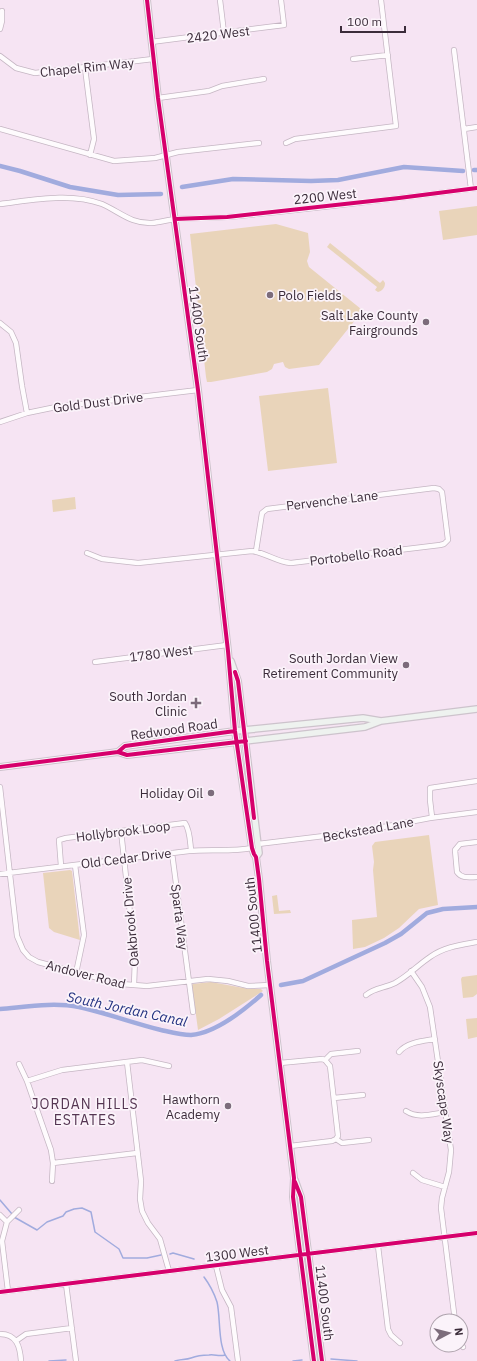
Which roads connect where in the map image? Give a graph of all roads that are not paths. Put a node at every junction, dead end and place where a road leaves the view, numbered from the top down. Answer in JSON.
{"nodes":[{"id":1,"x":147,"y":0,"type":"edge"},
{"id":2,"x":220,"y":0,"type":"edge"},
{"id":3,"x":281,"y":0,"type":"edge"},
{"id":4,"x":381,"y":0,"type":"edge"},
{"id":5,"x":2,"y":11,"type":"dead end"},
{"id":6,"x":0,"y":29,"type":"edge"},
{"id":7,"x":224,"y":33,"type":"junction"},
{"id":8,"x":152,"y":42,"type":"junction"},
{"id":9,"x":454,"y":50,"type":"dead end"},
{"id":10,"x":388,"y":55,"type":"junction"},
{"id":11,"x":0,"y":56,"type":"edge"},
{"id":12,"x":352,"y":59,"type":"dead end"},
{"id":13,"x":154,"y":60,"type":"junction"},
{"id":14,"x":85,"y":68,"type":"junction"},
{"id":15,"x":264,"y":79,"type":"dead end"},
{"id":16,"x":158,"y":98,"type":"junction"},
{"id":17,"x":477,"y":127,"type":"edge"},
{"id":18,"x":0,"y":129,"type":"edge"},
{"id":19,"x":464,"y":129,"type":"junction"},
{"id":20,"x":258,"y":143,"type":"dead end"},
{"id":21,"x":286,"y":143,"type":"dead end"},
{"id":22,"x":166,"y":154,"type":"junction"},
{"id":23,"x":90,"y":155,"type":"junction"},
{"id":24,"x":477,"y":188,"type":"edge"},
{"id":25,"x":471,"y":189,"type":"junction"},
{"id":26,"x":0,"y":204,"type":"edge"},
{"id":27,"x":176,"y":219,"type":"junction"},
{"id":28,"x":0,"y":323,"type":"edge"},
{"id":29,"x":198,"y":390,"type":"junction"},
{"id":30,"x":27,"y":413,"type":"junction"},
{"id":31,"x":0,"y":422,"type":"edge"},
{"id":32,"x":442,"y":492,"type":"joint"},
{"id":33,"x":256,"y":551,"type":"junction"},
{"id":34,"x":86,"y":553,"type":"dead end"},
{"id":35,"x":216,"y":554,"type":"junction"},
{"id":36,"x":227,"y":645,"type":"junction"},
{"id":37,"x":228,"y":651,"type":"junction"},
{"id":38,"x":95,"y":662,"type":"dead end"},
{"id":39,"x":477,"y":709,"type":"edge"},
{"id":40,"x":381,"y":721,"type":"junction"},
{"id":41,"x":235,"y":730,"type":"junction"},
{"id":42,"x":244,"y":730,"type":"junction"},
{"id":43,"x":246,"y":741,"type":"junction"},
{"id":44,"x":237,"y":742,"type":"junction"},
{"id":45,"x":118,"y":752,"type":"junction"},
{"id":46,"x":0,"y":767,"type":"edge"},
{"id":47,"x":477,"y":780,"type":"edge"},
{"id":48,"x":0,"y":787,"type":"edge"},
{"id":49,"x":477,"y":812,"type":"edge"},
{"id":50,"x":432,"y":817,"type":"junction"},
{"id":51,"x":121,"y":831,"type":"junction"},
{"id":52,"x":477,"y":842,"type":"edge"},
{"id":53,"x":258,"y":844,"type":"junction"},
{"id":54,"x":252,"y":848,"type":"junction"},
{"id":55,"x":191,"y":850,"type":"junction"},
{"id":56,"x":172,"y":853,"type":"junction"},
{"id":57,"x":256,"y":857,"type":"junction"},
{"id":58,"x":124,"y":858,"type":"junction"},
{"id":59,"x":75,"y":865,"type":"junction"},
{"id":60,"x":61,"y":866,"type":"junction"},
{"id":61,"x":10,"y":873,"type":"junction"},
{"id":62,"x":0,"y":874,"type":"edge"},
{"id":63,"x":477,"y":877,"type":"edge"},
{"id":64,"x":477,"y":942,"type":"edge"},
{"id":65,"x":412,"y":971,"type":"junction"},
{"id":66,"x":76,"y":973,"type":"junction"},
{"id":67,"x":189,"y":982,"type":"junction"},
{"id":68,"x":270,"y":984,"type":"junction"},
{"id":69,"x":134,"y":985,"type":"junction"},
{"id":70,"x":366,"y":995,"type":"dead end"},
{"id":71,"x":193,"y":1012,"type":"dead end"},
{"id":72,"x":435,"y":1039,"type":"junction"},
{"id":73,"x":358,"y":1051,"type":"dead end"},
{"id":74,"x":398,"y":1052,"type":"dead end"},
{"id":75,"x":325,"y":1060,"type":"junction"},
{"id":76,"x":126,"y":1062,"type":"junction"},
{"id":77,"x":280,"y":1063,"type":"junction"},
{"id":78,"x":19,"y":1064,"type":"dead end"},
{"id":79,"x":169,"y":1066,"type":"dead end"},
{"id":80,"x":26,"y":1081,"type":"junction"},
{"id":81,"x":363,"y":1095,"type":"dead end"},
{"id":82,"x":334,"y":1098,"type":"junction"},
{"id":83,"x":406,"y":1112,"type":"dead end"},
{"id":84,"x":446,"y":1112,"type":"junction"},
{"id":85,"x":336,"y":1139,"type":"junction"},
{"id":86,"x":369,"y":1140,"type":"dead end"},
{"id":87,"x":290,"y":1146,"type":"junction"},
{"id":88,"x":137,"y":1153,"type":"junction"},
{"id":89,"x":54,"y":1163,"type":"junction"},
{"id":90,"x":413,"y":1173,"type":"dead end"},
{"id":91,"x":294,"y":1178,"type":"junction"},
{"id":92,"x":52,"y":1181,"type":"dead end"},
{"id":93,"x":445,"y":1187,"type":"junction"},
{"id":94,"x":19,"y":1210,"type":"dead end"},
{"id":95,"x":0,"y":1215,"type":"edge"},
{"id":96,"x":7,"y":1222,"type":"junction"},
{"id":97,"x":477,"y":1234,"type":"edge"},
{"id":98,"x":445,"y":1237,"type":"junction"},
{"id":99,"x":378,"y":1246,"type":"junction"},
{"id":100,"x":308,"y":1254,"type":"junction"},
{"id":101,"x":300,"y":1255,"type":"junction"},
{"id":102,"x":216,"y":1266,"type":"junction"},
{"id":103,"x":168,"y":1271,"type":"junction"},
{"id":104,"x":66,"y":1284,"type":"junction"},
{"id":105,"x":8,"y":1291,"type":"junction"},
{"id":106,"x":0,"y":1292,"type":"edge"},
{"id":107,"x":454,"y":1313,"type":"edge"},
{"id":108,"x":72,"y":1328,"type":"junction"},
{"id":109,"x":0,"y":1334,"type":"edge"},
{"id":110,"x":16,"y":1341,"type":"junction"},
{"id":111,"x":400,"y":1343,"type":"dead end"},
{"id":112,"x":21,"y":1361,"type":"edge"},
{"id":113,"x":76,"y":1361,"type":"edge"},
{"id":114,"x":238,"y":1361,"type":"edge"},
{"id":115,"x":314,"y":1361,"type":"edge"},
{"id":116,"x":322,"y":1361,"type":"edge"}],
"edges":[{"from":1,"to":8,"type":"main road","name":"11400 South"},
{"from":2,"to":7,"type":"street"},
{"from":3,"to":7,"type":"street","name":"2420 West"},
{"from":4,"to":10,"type":"street"},
{"from":5,"to":6,"type":"street"},
{"from":7,"to":8,"type":"street","name":"2420 West"},
{"from":8,"to":13,"type":"main road","name":"11400 South"},
{"from":9,"to":19,"type":"street"},
{"from":10,"to":12,"type":"street"},
{"from":10,"to":21,"type":"street"},
{"from":11,"to":14,"type":"street","name":"Chapel Rim Way"},
{"from":13,"to":14,"type":"street","name":"Chapel Rim Way"},
{"from":13,"to":16,"type":"main road","name":"11400 South"},
{"from":14,"to":23,"type":"street"},
{"from":15,"to":16,"type":"street"},
{"from":16,"to":22,"type":"main road","name":"11400 South"},
{"from":17,"to":19,"type":"street"},
{"from":18,"to":23,"type":"street"},
{"from":19,"to":25,"type":"street"},
{"from":20,"to":22,"type":"street"},
{"from":22,"to":23,"type":"street"},
{"from":22,"to":27,"type":"main road","name":"11400 South"},
{"from":24,"to":25,"type":"street","name":"2200 West"},
{"from":25,"to":27,"type":"street","name":"2200 West"},
{"from":26,"to":27,"type":"street","name":"2200 West"},
{"from":27,"to":29,"type":"main road","name":"11400 South"},
{"from":28,"to":30,"type":"street"},
{"from":29,"to":30,"type":"street","name":"Gold Dust Drive"},
{"from":29,"to":35,"type":"main road","name":"11400 South"},
{"from":30,"to":31,"type":"street","name":"Gold Dust Drive"},
{"from":32,"to":33,"type":"street","name":"Pervenche Lane"},
{"from":32,"to":33,"type":"street","name":"Portobello Road"},
{"from":33,"to":35,"type":"street","name":"Portobello Road"},
{"from":34,"to":35,"type":"street","name":"Portobello Road"},
{"from":35,"to":36,"type":"main road","name":"11400 South"},
{"from":36,"to":37,"type":"main road","name":"11400 South"},
{"from":36,"to":38,"type":"street","name":"1780 West"},
{"from":37,"to":41,"type":"main road","name":"11400 South"},
{"from":37,"to":42,"type":"main road","name":"11400 South"},
{"from":39,"to":40,"type":"main road","name":"Redwood Road"},
{"from":40,"to":42,"type":"main road","name":"Redwood Road"},
{"from":40,"to":43,"type":"main road","name":"Redwood Road"},
{"from":41,"to":42,"type":"main road","name":"Redwood Road"},
{"from":41,"to":44,"type":"main road","name":"11400 South"},
{"from":41,"to":45,"type":"main road","name":"Redwood Road"},
{"from":42,"to":43,"type":"main road","name":"11400 South"},
{"from":43,"to":44,"type":"main road","name":"Redwood Road"},
{"from":43,"to":53,"type":"main road","name":"11400 South"},
{"from":44,"to":45,"type":"main road","name":"Redwood Road"},
{"from":44,"to":54,"type":"main road","name":"11400 South"},
{"from":45,"to":46,"type":"main road","name":"Redwood Road"},
{"from":47,"to":50,"type":"street"},
{"from":48,"to":61,"type":"street","name":"Andover Road"},
{"from":49,"to":50,"type":"street","name":"Beckstead Lane"},
{"from":50,"to":53,"type":"street","name":"Beckstead Lane"},
{"from":51,"to":55,"type":"street","name":"Hollybrook Loop"},
{"from":51,"to":58,"type":"street","name":"Oakbrook Drive"},
{"from":51,"to":60,"type":"street","name":"Hollybrook Loop"},
{"from":52,"to":63,"type":"street"},
{"from":53,"to":57,"type":"main road","name":"11400 South"},
{"from":54,"to":55,"type":"street","name":"Old Cedar Drive"},
{"from":54,"to":57,"type":"main road","name":"11400 South"},
{"from":55,"to":56,"type":"street","name":"Old Cedar Drive"},
{"from":56,"to":58,"type":"street","name":"Old Cedar Drive"},
{"from":56,"to":67,"type":"street","name":"Sparta Way"},
{"from":57,"to":68,"type":"main road","name":"11400 South"},
{"from":58,"to":59,"type":"street","name":"Old Cedar Drive"},
{"from":58,"to":69,"type":"street","name":"Oakbrook Drive"},
{"from":59,"to":60,"type":"street","name":"Old Cedar Drive"},
{"from":59,"to":66,"type":"street"},
{"from":60,"to":61,"type":"street","name":"Old Cedar Drive"},
{"from":61,"to":62,"type":"street","name":"Old Cedar Drive"},
{"from":61,"to":66,"type":"street","name":"Andover Road"},
{"from":64,"to":65,"type":"street"},
{"from":65,"to":70,"type":"street"},
{"from":65,"to":72,"type":"street","name":"Skyscape Way"},
{"from":66,"to":69,"type":"street","name":"Andover Road"},
{"from":67,"to":68,"type":"street","name":"Andover Road"},
{"from":67,"to":69,"type":"street","name":"Andover Road"},
{"from":67,"to":71,"type":"street","name":"Sparta Way"},
{"from":68,"to":77,"type":"main road","name":"11400 South"},
{"from":72,"to":74,"type":"street"},
{"from":72,"to":84,"type":"street","name":"Skyscape Way"},
{"from":73,"to":75,"type":"street"},
{"from":75,"to":77,"type":"street"},
{"from":75,"to":82,"type":"street"},
{"from":76,"to":79,"type":"street"},
{"from":76,"to":80,"type":"street"},
{"from":76,"to":88,"type":"street"},
{"from":77,"to":87,"type":"main road","name":"11400 South"},
{"from":78,"to":80,"type":"street"},
{"from":80,"to":89,"type":"street"},
{"from":81,"to":82,"type":"street"},
{"from":82,"to":85,"type":"street"},
{"from":83,"to":84,"type":"street"},
{"from":84,"to":93,"type":"street","name":"Skyscape Way"},
{"from":85,"to":86,"type":"street"},
{"from":85,"to":87,"type":"street"},
{"from":87,"to":91,"type":"main road","name":"11400 South"},
{"from":88,"to":89,"type":"street"},
{"from":88,"to":103,"type":"street"},
{"from":89,"to":92,"type":"street"},
{"from":90,"to":93,"type":"street"},
{"from":91,"to":100,"type":"main road","name":"11400 South"},
{"from":91,"to":101,"type":"main road","name":"11400 South"},
{"from":93,"to":98,"type":"street","name":"Skyscape Way"},
{"from":94,"to":96,"type":"street"},
{"from":95,"to":96,"type":"street"},
{"from":96,"to":105,"type":"street"},
{"from":97,"to":98,"type":"street","name":"1300 West"},
{"from":98,"to":99,"type":"street","name":"1300 West"},
{"from":98,"to":107,"type":"street","name":"Skyscape Way"},
{"from":99,"to":100,"type":"street","name":"1300 West"},
{"from":99,"to":111,"type":"street"},
{"from":100,"to":101,"type":"street","name":"1300 West"},
{"from":100,"to":116,"type":"main road","name":"11400 South"},
{"from":101,"to":102,"type":"street","name":"1300 West"},
{"from":101,"to":115,"type":"main road","name":"11400 South"},
{"from":102,"to":103,"type":"street","name":"1300 West"},
{"from":102,"to":114,"type":"street"},
{"from":103,"to":104,"type":"street","name":"1300 West"},
{"from":104,"to":105,"type":"street","name":"1300 West"},
{"from":104,"to":108,"type":"street"},
{"from":105,"to":106,"type":"street","name":"1300 West"},
{"from":108,"to":110,"type":"street"},
{"from":108,"to":113,"type":"street"},
{"from":109,"to":110,"type":"street"},
{"from":110,"to":112,"type":"street"}]}
